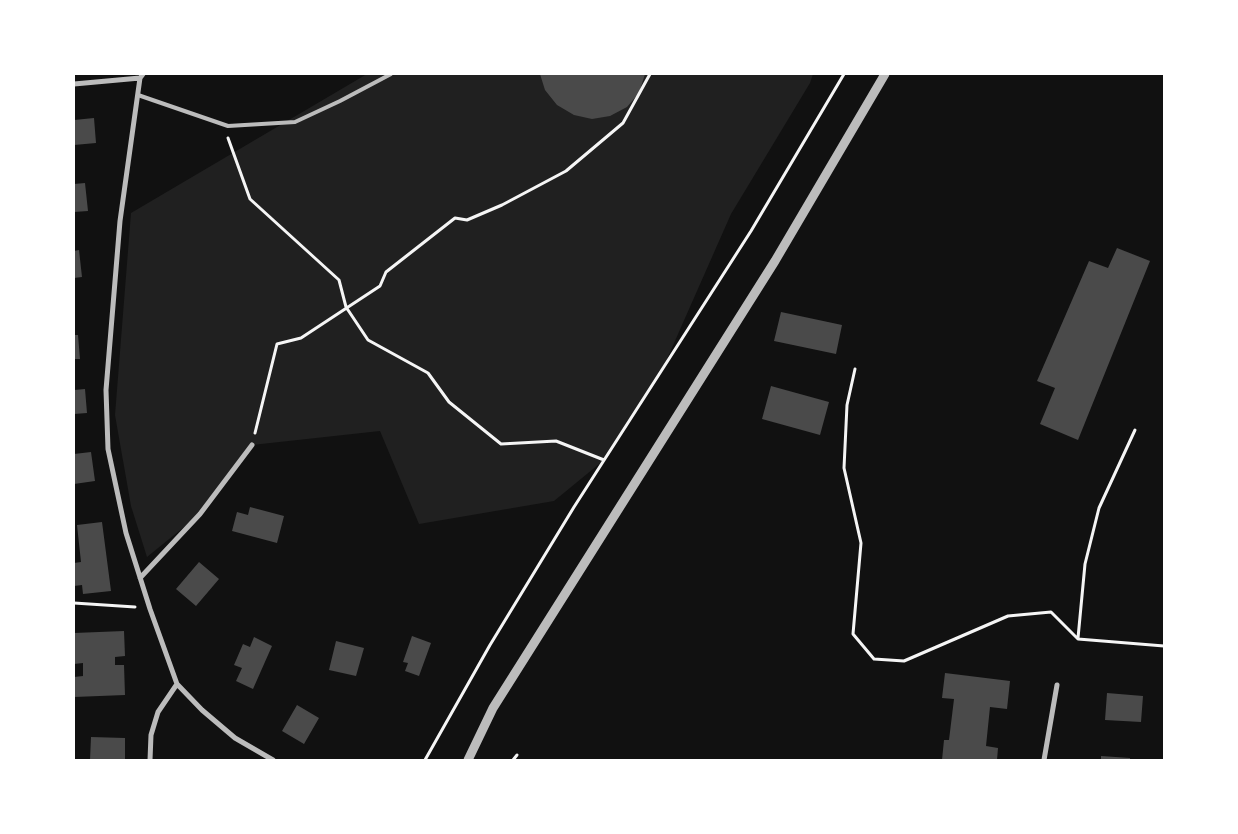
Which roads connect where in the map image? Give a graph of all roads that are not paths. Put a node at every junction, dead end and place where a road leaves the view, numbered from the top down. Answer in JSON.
{"nodes":[{"id":1,"x":390,"y":74,"type":"edge"},
{"id":2,"x":885,"y":74,"type":"edge"},
{"id":3,"x":142,"y":76,"type":"edge"},
{"id":4,"x":74,"y":84,"type":"edge"},
{"id":5,"x":138,"y":95,"type":"junction"},
{"id":6,"x":252,"y":445,"type":"road end"},
{"id":7,"x":140,"y":578,"type":"junction"},
{"id":8,"x":177,"y":684,"type":"junction"},
{"id":9,"x":1057,"y":685,"type":"dead end"},
{"id":10,"x":150,"y":760,"type":"edge"},
{"id":11,"x":273,"y":760,"type":"edge"},
{"id":12,"x":468,"y":760,"type":"edge"},
{"id":13,"x":1044,"y":760,"type":"edge"}],
"edges":[{"from":1,"to":5,"type":"lane"},
{"from":2,"to":12,"type":"street"},
{"from":3,"to":4,"type":"street"},
{"from":3,"to":5,"type":"street"},
{"from":5,"to":7,"type":"street"},
{"from":6,"to":7,"type":"street"},
{"from":7,"to":8,"type":"street"},
{"from":8,"to":10,"type":"street"},
{"from":8,"to":11,"type":"street"},
{"from":9,"to":13,"type":"street"}]}
